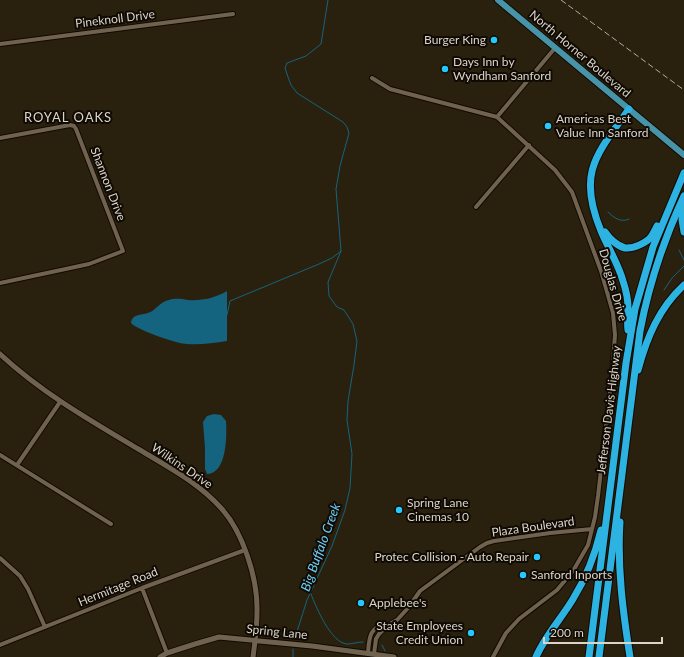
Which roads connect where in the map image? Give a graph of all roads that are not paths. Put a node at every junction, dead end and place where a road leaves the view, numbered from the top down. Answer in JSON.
{"nodes":[{"id":1,"x":498,"y":0,"type":"edge"},
{"id":2,"x":233,"y":14,"type":"dead end"},
{"id":3,"x":0,"y":44,"type":"edge"},
{"id":4,"x":555,"y":48,"type":"junction"},
{"id":5,"x":372,"y":78,"type":"dead end"},
{"id":6,"x":629,"y":109,"type":"junction"},
{"id":7,"x":497,"y":117,"type":"junction"},
{"id":8,"x":0,"y":138,"type":"edge"},
{"id":9,"x":529,"y":145,"type":"junction"},
{"id":10,"x":684,"y":155,"type":"edge"},
{"id":11,"x":684,"y":174,"type":"edge"},
{"id":12,"x":674,"y":196,"type":"junction"},
{"id":13,"x":684,"y":196,"type":"edge"},
{"id":14,"x":684,"y":205,"type":"edge"},
{"id":15,"x":476,"y":207,"type":"dead end"},
{"id":16,"x":598,"y":223,"type":"junction"},
{"id":17,"x":684,"y":232,"type":"edge"},
{"id":18,"x":0,"y":283,"type":"edge"},
{"id":19,"x":684,"y":285,"type":"edge"},
{"id":20,"x":629,"y":340,"type":"junction"},
{"id":21,"x":0,"y":354,"type":"edge"},
{"id":22,"x":633,"y":383,"type":"junction"},
{"id":23,"x":60,"y":402,"type":"junction"},
{"id":24,"x":0,"y":455,"type":"edge"},
{"id":25,"x":17,"y":465,"type":"junction"},
{"id":26,"x":620,"y":490,"type":"junction"},
{"id":27,"x":607,"y":513,"type":"junction"},
{"id":28,"x":111,"y":524,"type":"dead end"},
{"id":29,"x":592,"y":529,"type":"junction"},
{"id":30,"x":245,"y":550,"type":"junction"},
{"id":31,"x":0,"y":558,"type":"edge"},
{"id":32,"x":142,"y":588,"type":"junction"},
{"id":33,"x":45,"y":627,"type":"junction"},
{"id":34,"x":256,"y":640,"type":"junction"},
{"id":35,"x":0,"y":645,"type":"edge"},
{"id":36,"x":167,"y":653,"type":"junction"},
{"id":37,"x":371,"y":654,"type":"junction"},
{"id":38,"x":160,"y":657,"type":"edge"},
{"id":39,"x":253,"y":657,"type":"edge"},
{"id":40,"x":394,"y":657,"type":"edge"},
{"id":41,"x":492,"y":657,"type":"edge"},
{"id":42,"x":536,"y":657,"type":"edge"},
{"id":43,"x":589,"y":657,"type":"edge"},
{"id":44,"x":599,"y":657,"type":"edge"},
{"id":45,"x":630,"y":657,"type":"edge"}],
"edges":[{"from":1,"to":4,"type":"main road","name":"North Horner Boulevard"},
{"from":2,"to":3,"type":"street","name":"Pineknoll Drive"},
{"from":4,"to":6,"type":"main road","name":"North Horner Boulevard"},
{"from":4,"to":7,"type":"street"},
{"from":5,"to":7,"type":"street","name":"Douglas Drive"},
{"from":6,"to":10,"type":"main road","name":"North Horner Boulevard"},
{"from":6,"to":16,"type":"highway"},
{"from":7,"to":9,"type":"street","name":"Douglas Drive"},
{"from":8,"to":18,"type":"street","name":"Shannon Drive"},
{"from":9,"to":15,"type":"street"},
{"from":9,"to":29,"type":"street","name":"Douglas Drive"},
{"from":11,"to":12,"type":"highway","name":"Jefferson Davis Highway"},
{"from":12,"to":16,"type":"highway"},
{"from":12,"to":20,"type":"highway","name":"Jefferson Davis Highway"},
{"from":13,"to":22,"type":"highway","name":"Jefferson Davis Highway"},
{"from":14,"to":17,"type":"highway"},
{"from":16,"to":20,"type":"highway"},
{"from":19,"to":22,"type":"highway"},
{"from":20,"to":27,"type":"highway","name":"Jefferson Davis Highway"},
{"from":21,"to":23,"type":"street","name":"Wilkins Drive"},
{"from":22,"to":26,"type":"highway","name":"Jefferson Davis Highway"},
{"from":23,"to":25,"type":"street"},
{"from":23,"to":30,"type":"street","name":"Wilkins Drive"},
{"from":24,"to":25,"type":"street"},
{"from":25,"to":28,"type":"street"},
{"from":26,"to":44,"type":"highway","name":"Jefferson Davis Highway"},
{"from":26,"to":45,"type":"highway"},
{"from":27,"to":42,"type":"highway"},
{"from":27,"to":43,"type":"highway","name":"Jefferson Davis Highway"},
{"from":29,"to":37,"type":"street","name":"Plaza Boulevard"},
{"from":29,"to":41,"type":"street","name":"Douglas Drive"},
{"from":30,"to":32,"type":"street","name":"Hermitage Road"},
{"from":30,"to":34,"type":"street","name":"Wilkins Drive"},
{"from":31,"to":33,"type":"street"},
{"from":32,"to":33,"type":"street","name":"Hermitage Road"},
{"from":32,"to":36,"type":"street"},
{"from":33,"to":35,"type":"street","name":"Hermitage Road"},
{"from":34,"to":36,"type":"street","name":"Spring Lane"},
{"from":34,"to":37,"type":"street","name":"Spring Lane"},
{"from":34,"to":39,"type":"street","name":"Wilkins Drive"},
{"from":36,"to":38,"type":"street","name":"Spring Lane"},
{"from":37,"to":40,"type":"street","name":"Spring Lane"}]}
